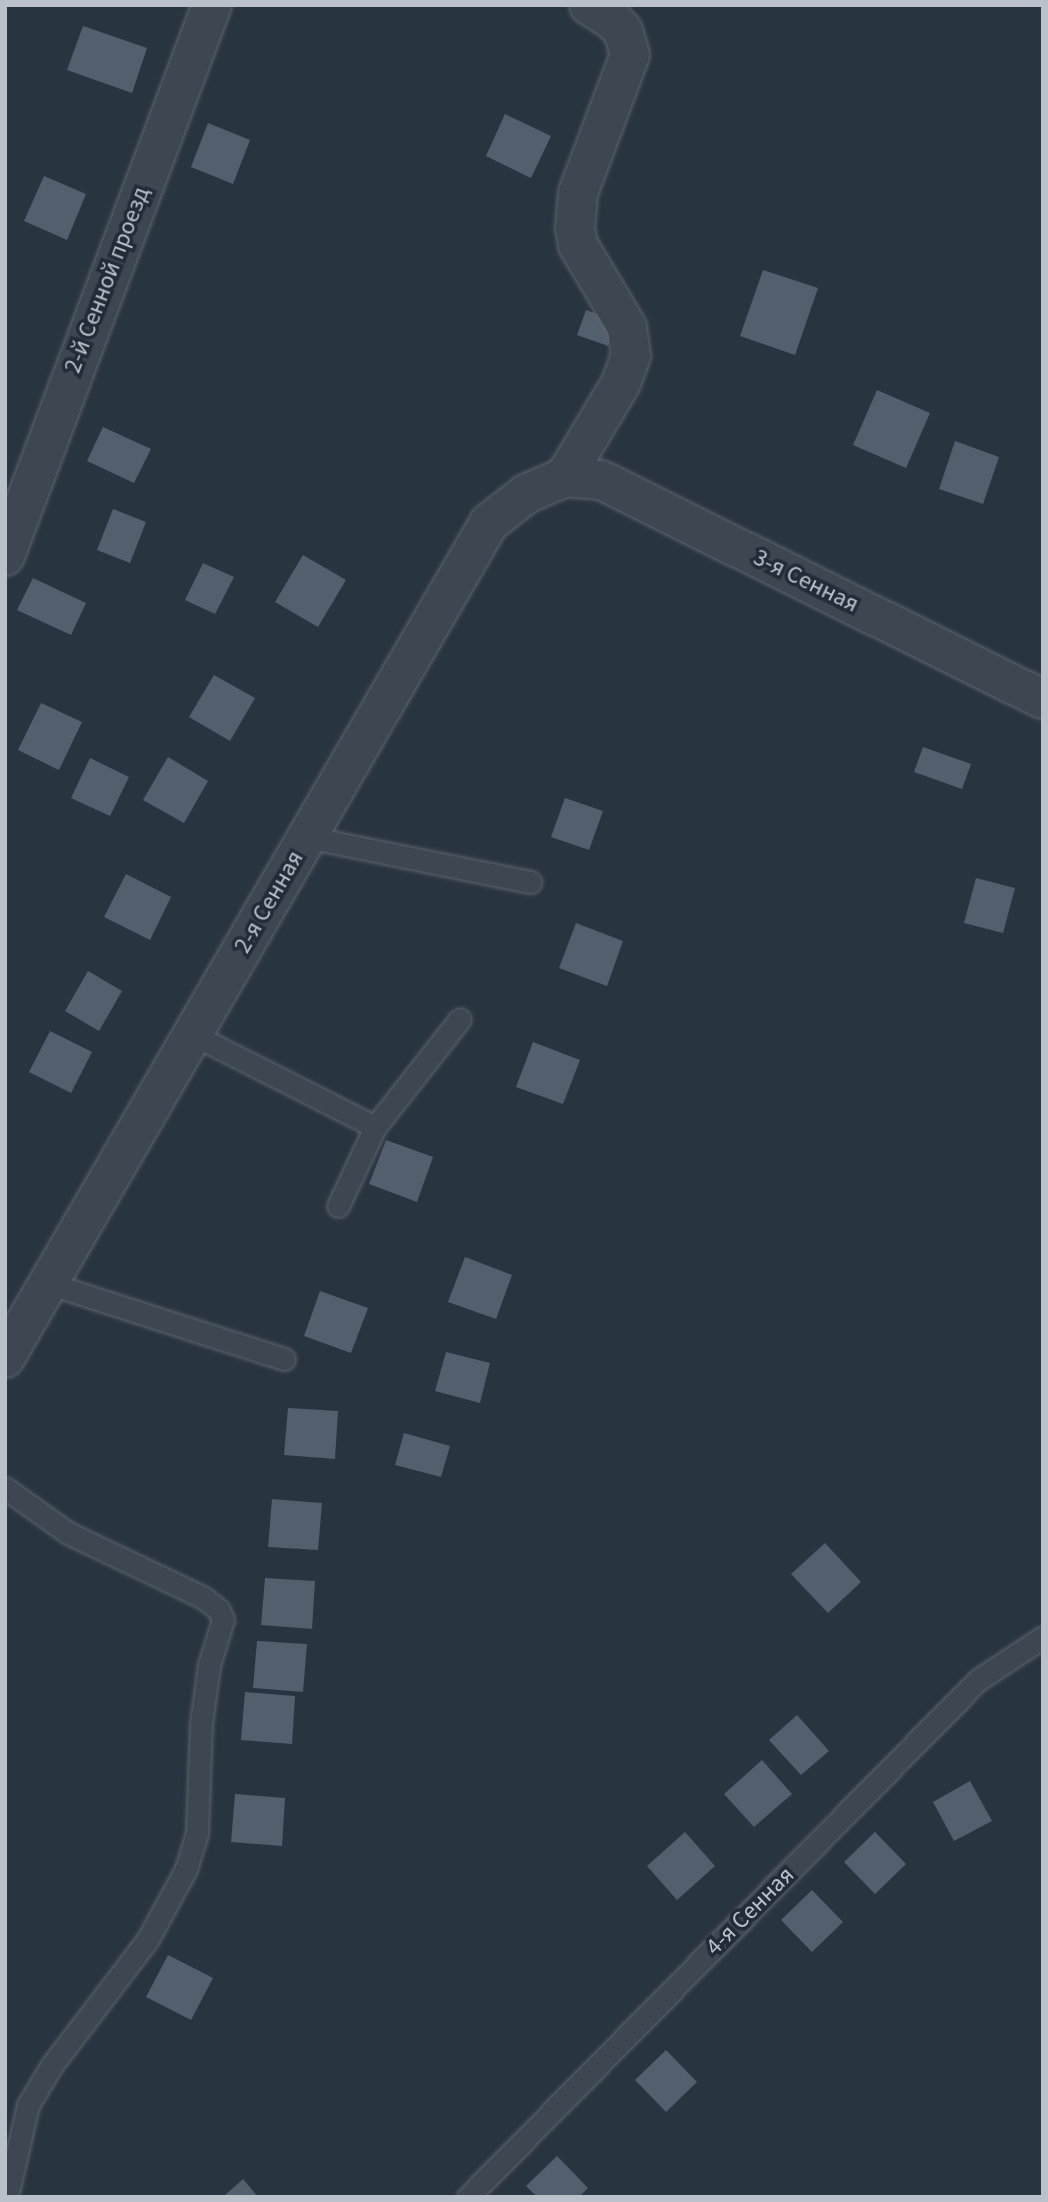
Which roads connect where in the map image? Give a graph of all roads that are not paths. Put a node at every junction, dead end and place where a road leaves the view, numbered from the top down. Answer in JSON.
{"nodes":[{"id":1,"x":212,"y":5,"type":"edge"},
{"id":2,"x":589,"y":5,"type":"edge"},
{"id":3,"x":565,"y":477,"type":"junction"},
{"id":4,"x":5,"y":556,"type":"edge"},
{"id":5,"x":1043,"y":699,"type":"edge"},
{"id":6,"x":307,"y":837,"type":"junction"},
{"id":7,"x":531,"y":882,"type":"dead end"},
{"id":8,"x":460,"y":1019,"type":"dead end"},
{"id":9,"x":192,"y":1034,"type":"junction"},
{"id":10,"x":375,"y":1127,"type":"junction"},
{"id":11,"x":338,"y":1206,"type":"dead end"},
{"id":12,"x":47,"y":1283,"type":"junction"},
{"id":13,"x":8,"y":1344,"type":"edge"},
{"id":14,"x":284,"y":1359,"type":"dead end"},
{"id":15,"x":5,"y":1488,"type":"edge"},
{"id":16,"x":1041,"y":1641,"type":"edge"},
{"id":17,"x":7,"y":2197,"type":"edge"},
{"id":18,"x":468,"y":2197,"type":"edge"}],
"edges":[{"from":1,"to":4,"type":"street","name":"2-й Сенной проезд"},
{"from":2,"to":3,"type":"street"},
{"from":3,"to":5,"type":"street","name":"3-я Сенная"},
{"from":3,"to":6,"type":"street","name":"2-я Сенная"},
{"from":6,"to":7,"type":"lane"},
{"from":6,"to":9,"type":"street","name":"2-я Сенная"},
{"from":8,"to":10,"type":"lane"},
{"from":9,"to":10,"type":"lane"},
{"from":9,"to":12,"type":"street","name":"2-я Сенная"},
{"from":10,"to":11,"type":"lane"},
{"from":12,"to":13,"type":"street","name":"2-я Сенная"},
{"from":12,"to":14,"type":"lane"},
{"from":15,"to":17,"type":"lane"},
{"from":16,"to":18,"type":"lane","name":"4-я Сенная"}]}
